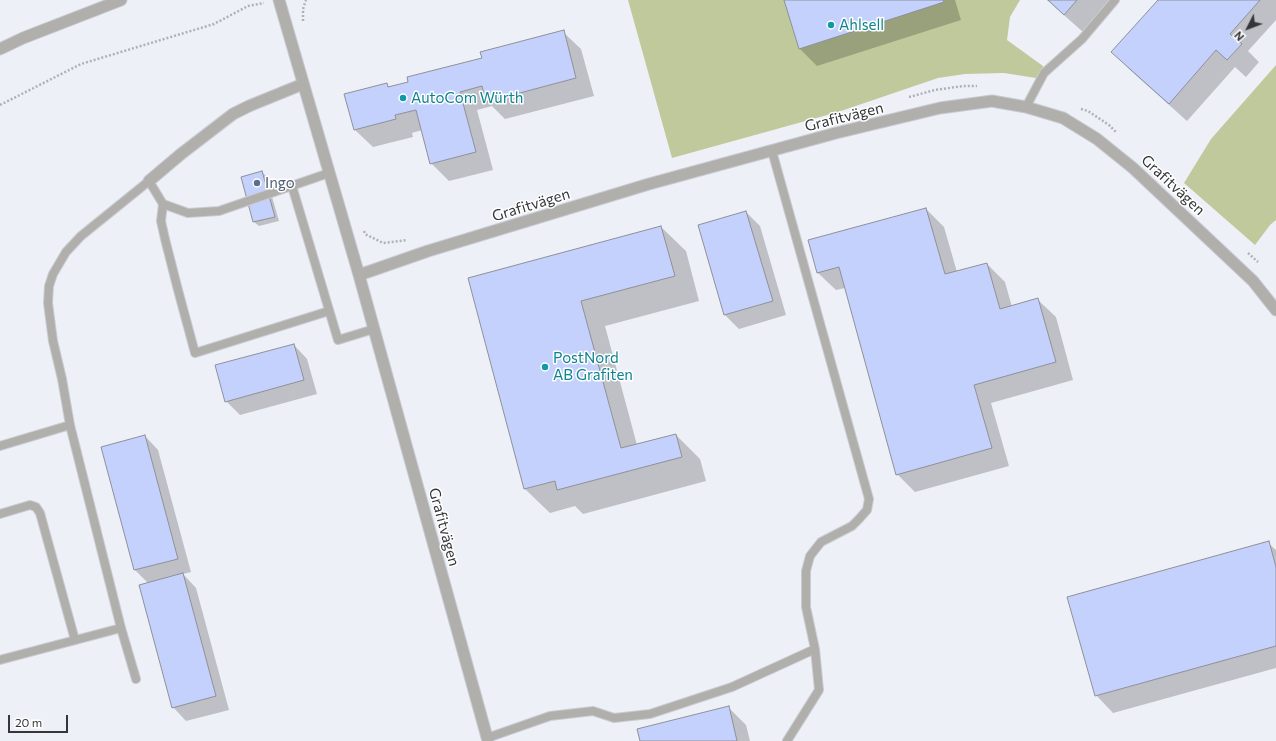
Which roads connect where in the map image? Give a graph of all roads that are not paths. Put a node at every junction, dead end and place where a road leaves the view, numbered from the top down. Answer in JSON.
{"nodes":[{"id":1,"x":121,"y":0,"type":"edge"},
{"id":2,"x":280,"y":0,"type":"edge"},
{"id":3,"x":1115,"y":0,"type":"edge"},
{"id":4,"x":0,"y":49,"type":"edge"},
{"id":5,"x":304,"y":84,"type":"junction"},
{"id":6,"x":1026,"y":107,"type":"junction"},
{"id":7,"x":772,"y":151,"type":"junction"},
{"id":8,"x":329,"y":174,"type":"junction"},
{"id":9,"x":149,"y":181,"type":"junction"},
{"id":10,"x":292,"y":186,"type":"junction"},
{"id":11,"x":163,"y":204,"type":"junction"},
{"id":12,"x":359,"y":275,"type":"junction"},
{"id":13,"x":1276,"y":310,"type":"edge"},
{"id":14,"x":329,"y":311,"type":"junction"},
{"id":15,"x":374,"y":329,"type":"junction"},
{"id":16,"x":70,"y":426,"type":"junction"},
{"id":17,"x":0,"y":446,"type":"edge"},
{"id":18,"x":0,"y":514,"type":"edge"},
{"id":19,"x":121,"y":628,"type":"junction"},
{"id":20,"x":75,"y":640,"type":"junction"},
{"id":21,"x":815,"y":649,"type":"junction"},
{"id":22,"x":0,"y":660,"type":"edge"},
{"id":23,"x":136,"y":679,"type":"dead end"},
{"id":24,"x":487,"y":739,"type":"edge"},
{"id":25,"x":787,"y":741,"type":"edge"}],
"edges":[{"from":1,"to":4,"type":"street"},
{"from":2,"to":5,"type":"street","name":"Grafitvägen"},
{"from":3,"to":6,"type":"lane"},
{"from":5,"to":8,"type":"street","name":"Grafitvägen"},
{"from":5,"to":9,"type":"street"},
{"from":6,"to":7,"type":"street","name":"Grafitvägen"},
{"from":6,"to":13,"type":"street","name":"Grafitvägen"},
{"from":7,"to":12,"type":"street","name":"Grafitvägen"},
{"from":7,"to":21,"type":"lane"},
{"from":8,"to":10,"type":"lane"},
{"from":8,"to":12,"type":"street","name":"Grafitvägen"},
{"from":9,"to":11,"type":"lane"},
{"from":9,"to":16,"type":"lane"},
{"from":10,"to":11,"type":"lane"},
{"from":10,"to":14,"type":"lane"},
{"from":11,"to":14,"type":"lane"},
{"from":12,"to":15,"type":"street","name":"Grafitvägen"},
{"from":14,"to":15,"type":"lane"},
{"from":15,"to":24,"type":"street","name":"Grafitvägen"},
{"from":16,"to":17,"type":"lane"},
{"from":16,"to":19,"type":"lane"},
{"from":18,"to":20,"type":"lane"},
{"from":19,"to":20,"type":"lane"},
{"from":19,"to":23,"type":"lane"},
{"from":20,"to":22,"type":"lane"},
{"from":21,"to":24,"type":"lane"},
{"from":21,"to":25,"type":"lane"}]}
